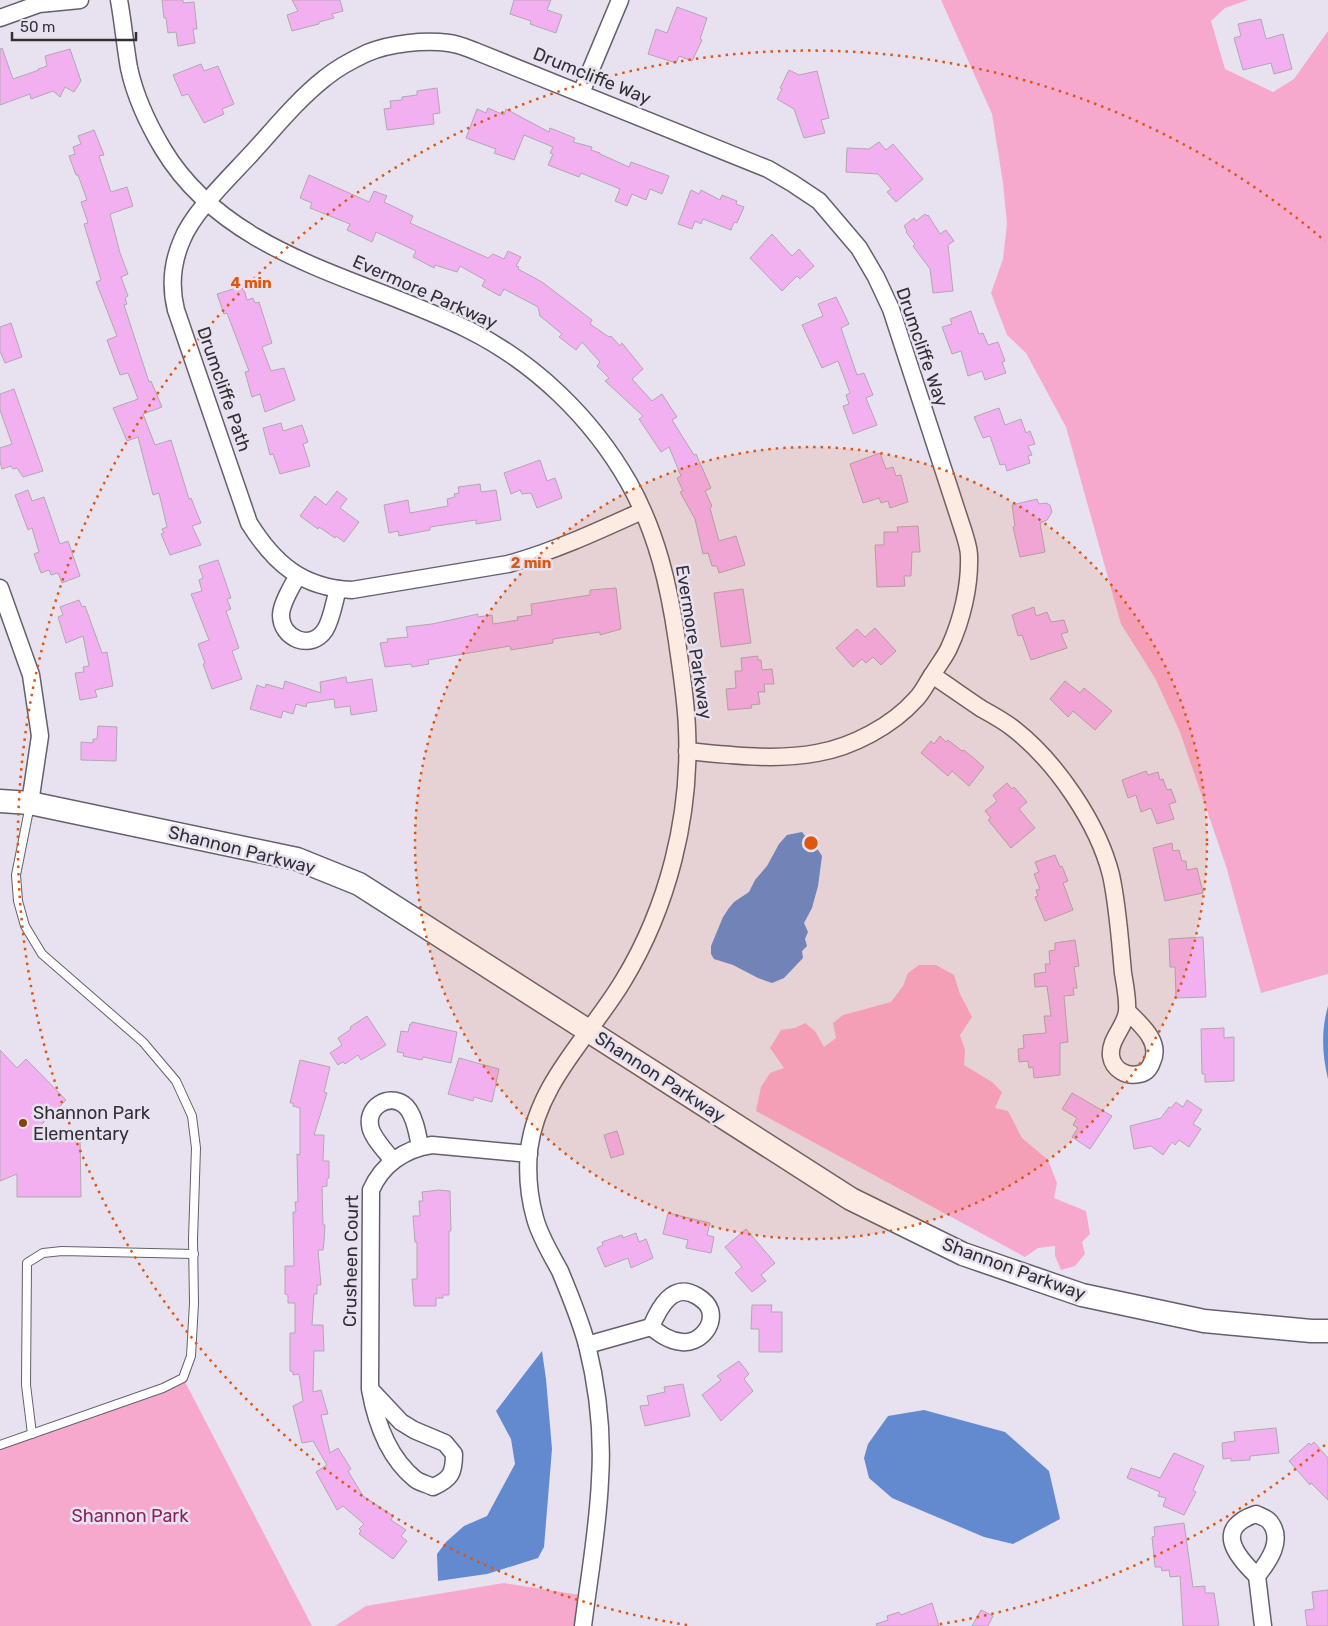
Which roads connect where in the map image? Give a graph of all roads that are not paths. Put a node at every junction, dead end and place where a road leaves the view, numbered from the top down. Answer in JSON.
{"nodes":[{"id":1,"x":80,"y":0,"type":"edge"},
{"id":2,"x":119,"y":0,"type":"edge"},
{"id":3,"x":620,"y":0,"type":"edge"},
{"id":4,"x":0,"y":18,"type":"edge"},
{"id":5,"x":581,"y":93,"type":"junction"},
{"id":6,"x":207,"y":202,"type":"junction"},
{"id":7,"x":642,"y":511,"type":"junction"},
{"id":8,"x":298,"y":576,"type":"junction"},
{"id":9,"x":0,"y":588,"type":"edge"},
{"id":10,"x":338,"y":589,"type":"junction"},
{"id":11,"x":932,"y":675,"type":"junction"},
{"id":12,"x":687,"y":751,"type":"junction"},
{"id":13,"x":0,"y":801,"type":"edge"},
{"id":14,"x":30,"y":803,"type":"junction"},
{"id":15,"x":1128,"y":1012,"type":"dead end"},
{"id":16,"x":588,"y":1031,"type":"junction"},
{"id":17,"x":420,"y":1147,"type":"junction"},
{"id":18,"x":529,"y":1154,"type":"junction"},
{"id":19,"x":393,"y":1161,"type":"junction"},
{"id":20,"x":194,"y":1254,"type":"junction"},
{"id":21,"x":651,"y":1327,"type":"dead end"},
{"id":22,"x":1328,"y":1331,"type":"edge"},
{"id":23,"x":587,"y":1345,"type":"junction"},
{"id":24,"x":370,"y":1390,"type":"junction"},
{"id":25,"x":32,"y":1434,"type":"junction"},
{"id":26,"x":0,"y":1445,"type":"edge"},
{"id":27,"x":1257,"y":1576,"type":"dead end"},
{"id":28,"x":583,"y":1626,"type":"edge"},
{"id":29,"x":1263,"y":1626,"type":"edge"}],
"edges":[{"from":1,"to":4,"type":"street"},
{"from":2,"to":6,"type":"street","name":"Evermore Parkway"},
{"from":3,"to":5,"type":"street"},
{"from":5,"to":6,"type":"street","name":"Drumcliffe Way"},
{"from":5,"to":11,"type":"street","name":"Drumcliffe Way"},
{"from":6,"to":7,"type":"street","name":"Evermore Parkway"},
{"from":6,"to":8,"type":"street","name":"Drumcliffe Path"},
{"from":7,"to":10,"type":"street","name":"Drumcliffe Path"},
{"from":7,"to":12,"type":"street","name":"Evermore Parkway"},
{"from":8,"to":10,"type":"street","name":"Drumcliffe Path"},
{"from":8,"to":10,"type":"street"},
{"from":9,"to":14,"type":"street"},
{"from":11,"to":12,"type":"street","name":"Drumcliffe Way"},
{"from":11,"to":15,"type":"street"},
{"from":12,"to":16,"type":"street","name":"Evermore Parkway"},
{"from":13,"to":14,"type":"street","name":"Shannon Parkway"},
{"from":14,"to":16,"type":"street","name":"Shannon Parkway"},
{"from":14,"to":20,"type":"lane"},
{"from":16,"to":18,"type":"street","name":"Evermore Parkway"},
{"from":16,"to":22,"type":"street","name":"Shannon Parkway"},
{"from":17,"to":18,"type":"street","name":"Crusheen Court"},
{"from":17,"to":19,"type":"street","name":"Crusheen Court"},
{"from":17,"to":19,"type":"street"},
{"from":18,"to":23,"type":"street","name":"Evermore Parkway"},
{"from":19,"to":24,"type":"street","name":"Crusheen Court"},
{"from":20,"to":25,"type":"lane"},
{"from":20,"to":25,"type":"lane"},
{"from":21,"to":23,"type":"street"},
{"from":23,"to":28,"type":"street","name":"Evermore Parkway"},
{"from":24,"to":24,"type":"street","name":"Crusheen Court"},
{"from":25,"to":26,"type":"lane"},
{"from":27,"to":29,"type":"street"}]}
